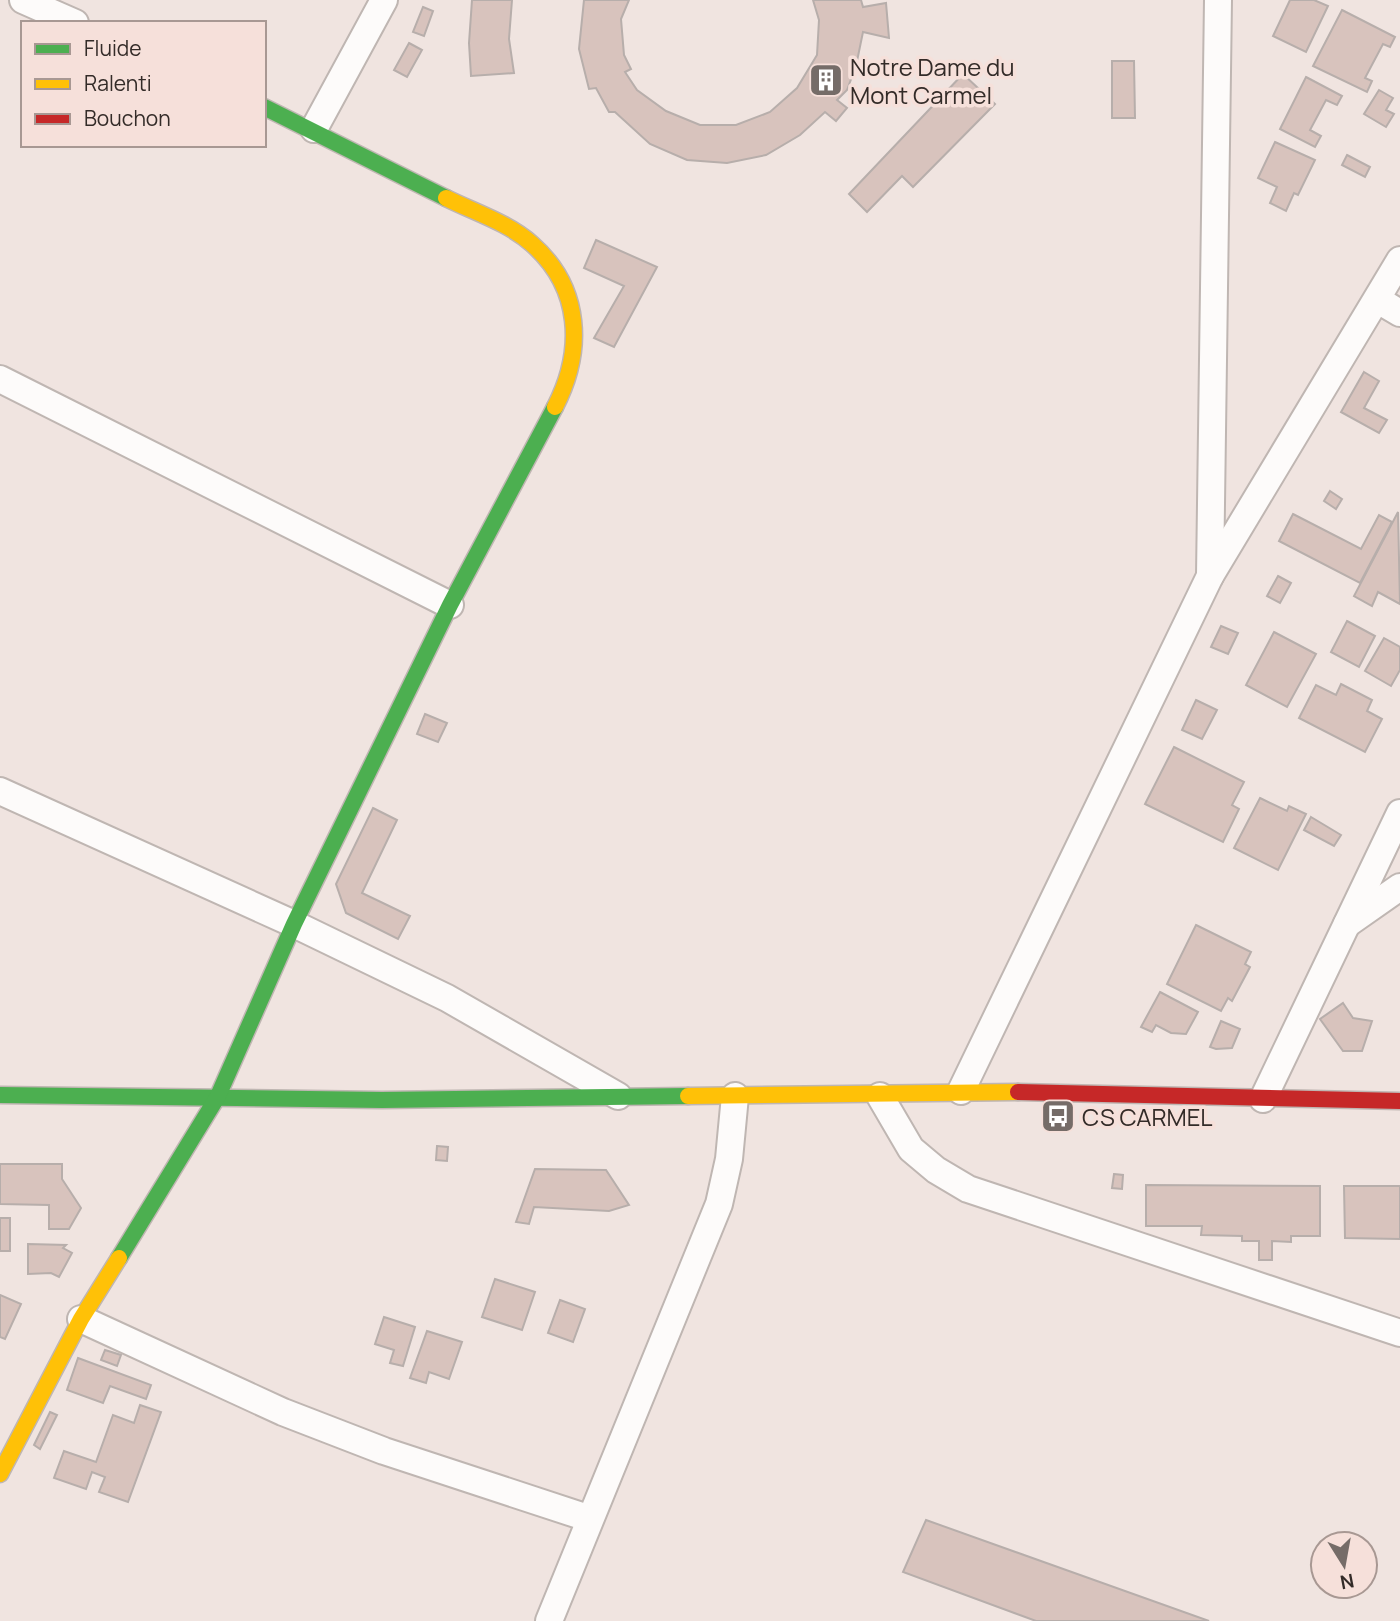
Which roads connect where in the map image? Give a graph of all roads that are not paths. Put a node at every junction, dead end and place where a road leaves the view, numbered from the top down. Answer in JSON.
{"nodes":[{"id":1,"x":23,"y":0,"type":"edge"},
{"id":2,"x":384,"y":0,"type":"edge"},
{"id":3,"x":1218,"y":0,"type":"edge"},
{"id":4,"x":70,"y":21,"type":"edge"},
{"id":5,"x":266,"y":108,"type":"edge"},
{"id":6,"x":314,"y":130,"type":"junction"},
{"id":7,"x":1400,"y":260,"type":"edge"},
{"id":8,"x":1389,"y":306,"type":"edge"},
{"id":9,"x":0,"y":379,"type":"edge"},
{"id":10,"x":1210,"y":576,"type":"junction"},
{"id":11,"x":450,"y":606,"type":"junction"},
{"id":12,"x":0,"y":791,"type":"edge"},
{"id":13,"x":1400,"y":813,"type":"edge"},
{"id":14,"x":1400,"y":887,"type":"edge"},
{"id":15,"x":294,"y":924,"type":"junction"},
{"id":16,"x":1346,"y":925,"type":"junction"},
{"id":17,"x":961,"y":1091,"type":"junction"},
{"id":18,"x":0,"y":1096,"type":"edge"},
{"id":19,"x":218,"y":1096,"type":"junction"},
{"id":20,"x":618,"y":1096,"type":"junction"},
{"id":21,"x":735,"y":1096,"type":"junction"},
{"id":22,"x":880,"y":1096,"type":"junction"},
{"id":23,"x":1263,"y":1099,"type":"junction"},
{"id":24,"x":1400,"y":1101,"type":"edge"},
{"id":25,"x":81,"y":1319,"type":"junction"},
{"id":26,"x":1400,"y":1333,"type":"edge"},
{"id":27,"x":0,"y":1474,"type":"edge"},
{"id":28,"x":588,"y":1518,"type":"junction"},
{"id":29,"x":549,"y":1621,"type":"edge"}],
"edges":[{"from":1,"to":4,"type":"street"},
{"from":2,"to":6,"type":"street"},
{"from":3,"to":10,"type":"street"},
{"from":5,"to":6,"type":"street"},
{"from":6,"to":11,"type":"street"},
{"from":7,"to":8,"type":"street"},
{"from":8,"to":10,"type":"street"},
{"from":9,"to":11,"type":"street"},
{"from":10,"to":17,"type":"street"},
{"from":11,"to":15,"type":"street"},
{"from":12,"to":15,"type":"street"},
{"from":13,"to":16,"type":"street"},
{"from":14,"to":16,"type":"street"},
{"from":15,"to":19,"type":"street"},
{"from":15,"to":20,"type":"street"},
{"from":16,"to":23,"type":"street"},
{"from":17,"to":22,"type":"street"},
{"from":17,"to":23,"type":"street"},
{"from":18,"to":19,"type":"street"},
{"from":19,"to":20,"type":"street"},
{"from":19,"to":25,"type":"street"},
{"from":20,"to":21,"type":"street"},
{"from":21,"to":22,"type":"street"},
{"from":21,"to":28,"type":"street"},
{"from":22,"to":26,"type":"street"},
{"from":23,"to":24,"type":"street"},
{"from":25,"to":27,"type":"street"},
{"from":25,"to":28,"type":"street"},
{"from":28,"to":29,"type":"street"}]}
